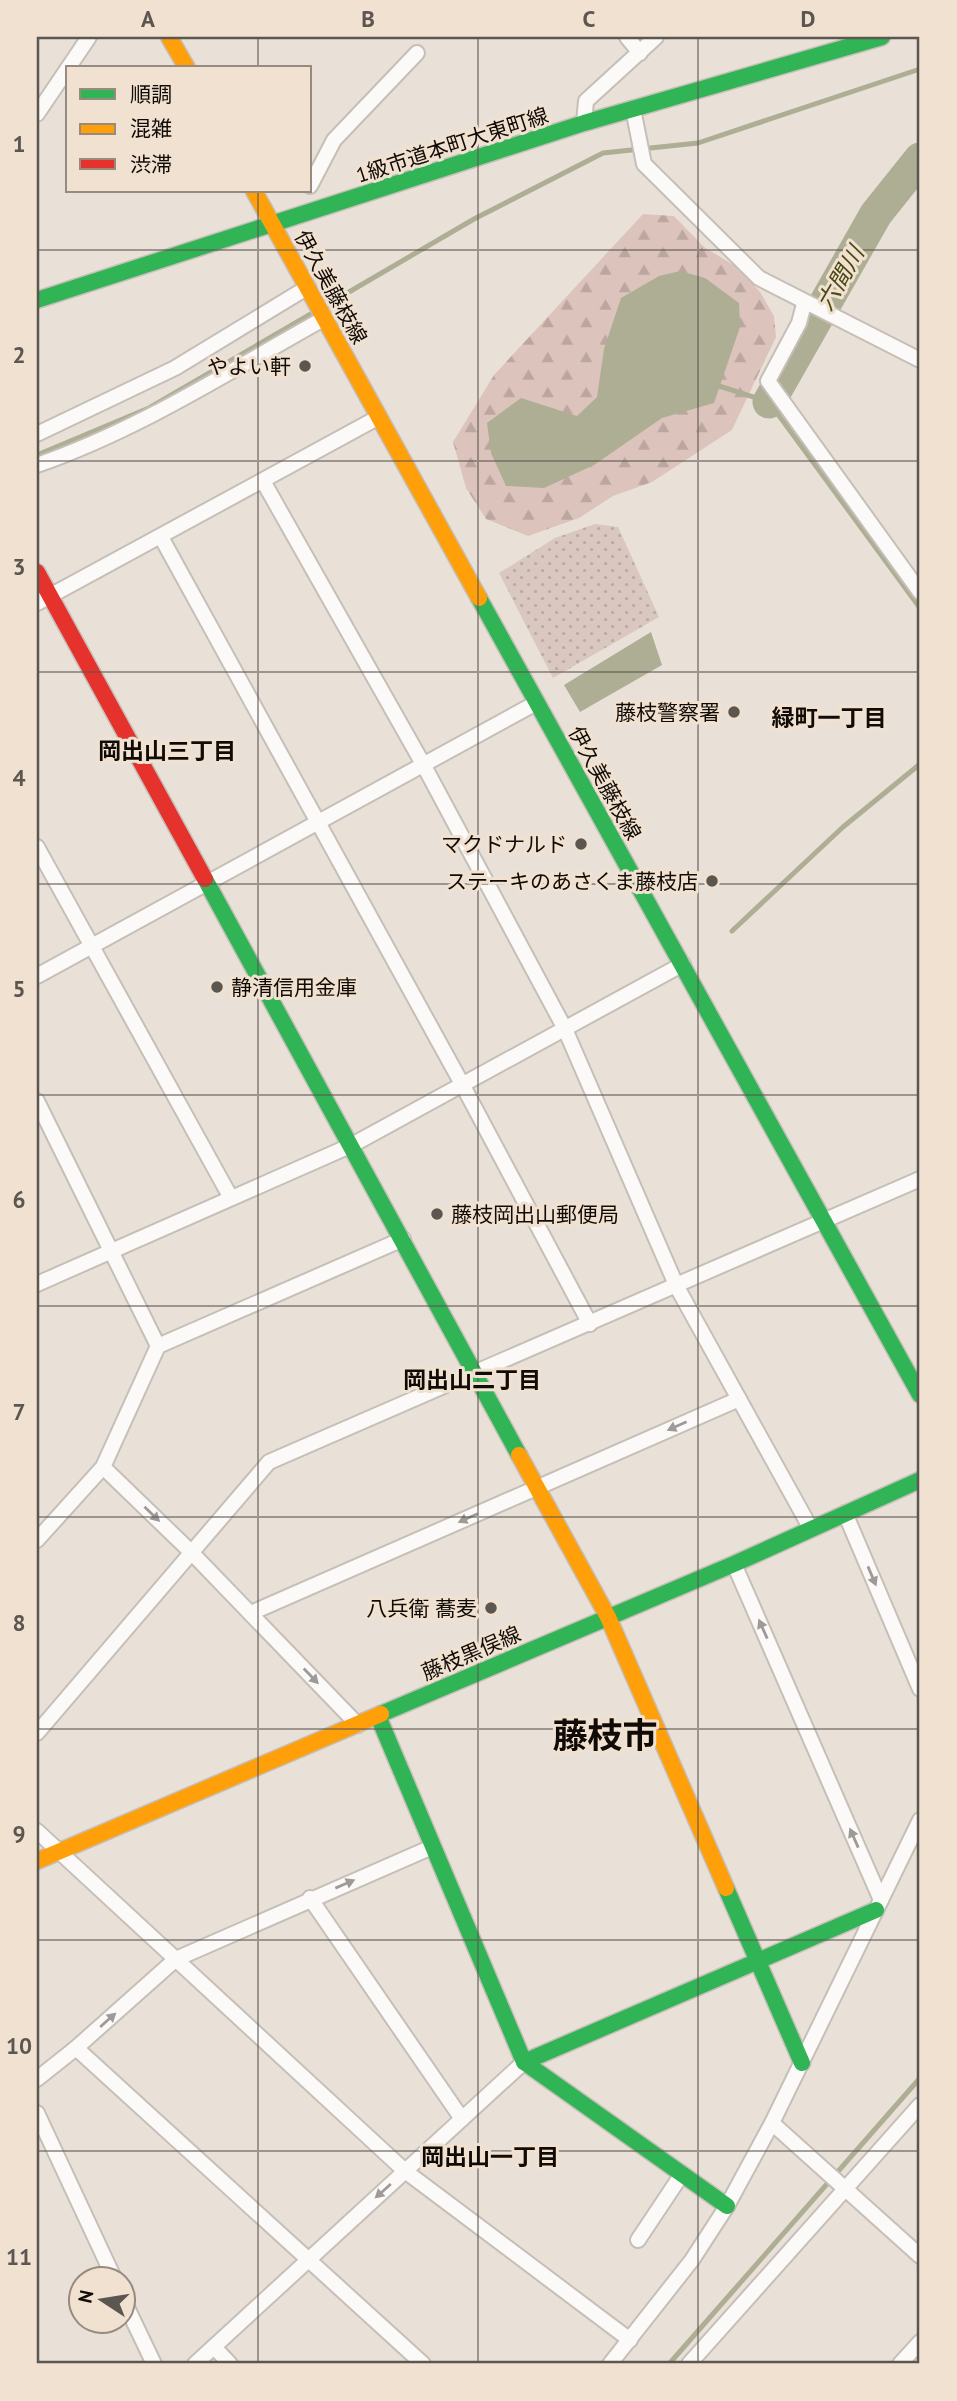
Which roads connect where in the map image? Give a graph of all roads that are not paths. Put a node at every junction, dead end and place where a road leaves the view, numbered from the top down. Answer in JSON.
{"nodes":[{"id":1,"x":89,"y":37,"type":"edge"},
{"id":2,"x":169,"y":37,"type":"edge"},
{"id":3,"x":627,"y":37,"type":"edge"},
{"id":4,"x":656,"y":37,"type":"edge"},
{"id":5,"x":882,"y":37,"type":"edge"},
{"id":6,"x":417,"y":53,"type":"dead end"},
{"id":7,"x":640,"y":53,"type":"junction"},
{"id":8,"x":69,"y":66,"type":"edge"},
{"id":9,"x":186,"y":66,"type":"edge"},
{"id":10,"x":66,"y":71,"type":"edge"},
{"id":11,"x":633,"y":109,"type":"junction"},
{"id":12,"x":37,"y":114,"type":"edge"},
{"id":13,"x":584,"y":123,"type":"junction"},
{"id":14,"x":312,"y":183,"type":"edge"},
{"id":15,"x":255,"y":192,"type":"edge"},
{"id":16,"x":308,"y":192,"type":"edge"},
{"id":17,"x":296,"y":218,"type":"junction"},
{"id":18,"x":273,"y":225,"type":"junction"},
{"id":19,"x":309,"y":289,"type":"junction"},
{"id":20,"x":37,"y":300,"type":"edge"},
{"id":21,"x":804,"y":304,"type":"junction"},
{"id":22,"x":324,"y":316,"type":"junction"},
{"id":23,"x":920,"y":360,"type":"edge"},
{"id":24,"x":379,"y":417,"type":"junction"},
{"id":25,"x":37,"y":434,"type":"edge"},
{"id":26,"x":37,"y":465,"type":"edge"},
{"id":27,"x":263,"y":481,"type":"junction"},
{"id":28,"x":161,"y":537,"type":"junction"},
{"id":29,"x":37,"y":572,"type":"edge"},
{"id":30,"x":920,"y":592,"type":"edge"},
{"id":31,"x":44,"y":601,"type":"edge"},
{"id":32,"x":536,"y":703,"type":"junction"},
{"id":33,"x":422,"y":764,"type":"junction"},
{"id":34,"x":317,"y":822,"type":"junction"},
{"id":35,"x":37,"y":847,"type":"edge"},
{"id":36,"x":206,"y":882,"type":"junction"},
{"id":37,"x":91,"y":946,"type":"junction"},
{"id":38,"x":683,"y":964,"type":"junction"},
{"id":39,"x":37,"y":976,"type":"edge"},
{"id":40,"x":565,"y":1028,"type":"junction"},
{"id":41,"x":462,"y":1084,"type":"junction"},
{"id":42,"x":37,"y":1101,"type":"edge"},
{"id":43,"x":352,"y":1145,"type":"junction"},
{"id":44,"x":920,"y":1179,"type":"edge"},
{"id":45,"x":231,"y":1198,"type":"junction"},
{"id":46,"x":824,"y":1222,"type":"junction"},
{"id":47,"x":403,"y":1239,"type":"junction"},
{"id":48,"x":111,"y":1251,"type":"junction"},
{"id":49,"x":37,"y":1284,"type":"edge"},
{"id":50,"x":677,"y":1287,"type":"junction"},
{"id":51,"x":590,"y":1324,"type":"junction"},
{"id":52,"x":158,"y":1346,"type":"junction"},
{"id":53,"x":475,"y":1373,"type":"junction"},
{"id":54,"x":920,"y":1395,"type":"edge"},
{"id":55,"x":739,"y":1399,"type":"junction"},
{"id":56,"x":103,"y":1466,"type":"junction"},
{"id":57,"x":920,"y":1480,"type":"edge"},
{"id":58,"x":539,"y":1487,"type":"junction"},
{"id":59,"x":845,"y":1513,"type":"junction"},
{"id":60,"x":811,"y":1529,"type":"junction"},
{"id":61,"x":37,"y":1540,"type":"edge"},
{"id":62,"x":191,"y":1552,"type":"junction"},
{"id":63,"x":734,"y":1563,"type":"junction"},
{"id":64,"x":251,"y":1613,"type":"junction"},
{"id":65,"x":608,"y":1617,"type":"junction"},
{"id":66,"x":920,"y":1689,"type":"edge"},
{"id":67,"x":378,"y":1716,"type":"junction"},
{"id":68,"x":358,"y":1725,"type":"junction"},
{"id":69,"x":37,"y":1733,"type":"edge"},
{"id":70,"x":920,"y":1820,"type":"edge"},
{"id":71,"x":37,"y":1831,"type":"edge"},
{"id":72,"x":432,"y":1847,"type":"junction"},
{"id":73,"x":58,"y":1852,"type":"junction"},
{"id":74,"x":37,"y":1861,"type":"edge"},
{"id":75,"x":310,"y":1899,"type":"junction"},
{"id":76,"x":879,"y":1905,"type":"junction"},
{"id":77,"x":176,"y":1959,"type":"junction"},
{"id":78,"x":759,"y":1960,"type":"junction"},
{"id":79,"x":76,"y":2048,"type":"junction"},
{"id":80,"x":524,"y":2062,"type":"junction"},
{"id":81,"x":802,"y":2063,"type":"junction"},
{"id":82,"x":37,"y":2079,"type":"edge"},
{"id":83,"x":920,"y":2105,"type":"edge"},
{"id":84,"x":37,"y":2113,"type":"edge"},
{"id":85,"x":462,"y":2119,"type":"junction"},
{"id":86,"x":772,"y":2123,"type":"junction"},
{"id":87,"x":405,"y":2171,"type":"junction"},
{"id":88,"x":682,"y":2174,"type":"junction"},
{"id":89,"x":845,"y":2189,"type":"junction"},
{"id":90,"x":727,"y":2206,"type":"junction"},
{"id":91,"x":638,"y":2240,"type":"dead end"},
{"id":92,"x":920,"y":2256,"type":"edge"},
{"id":93,"x":309,"y":2259,"type":"junction"},
{"id":94,"x":107,"y":2264,"type":"edge"},
{"id":95,"x":136,"y":2326,"type":"edge"},
{"id":96,"x":629,"y":2340,"type":"junction"},
{"id":97,"x":920,"y":2342,"type":"edge"},
{"id":98,"x":214,"y":2347,"type":"junction"},
{"id":99,"x":154,"y":2364,"type":"edge"},
{"id":100,"x":195,"y":2364,"type":"edge"},
{"id":101,"x":230,"y":2364,"type":"edge"},
{"id":102,"x":423,"y":2364,"type":"edge"},
{"id":103,"x":610,"y":2364,"type":"edge"},
{"id":104,"x":689,"y":2364,"type":"edge"},
{"id":105,"x":900,"y":2364,"type":"edge"}],
"edges":[{"from":1,"to":8,"type":"street"},
{"from":2,"to":9,"type":"street"},
{"from":3,"to":7,"type":"street"},
{"from":4,"to":7,"type":"street"},
{"from":5,"to":11,"type":"street","name":"1級市道本町大東町線"},
{"from":6,"to":14,"type":"street"},
{"from":7,"to":13,"type":"street"},
{"from":10,"to":12,"type":"street"},
{"from":11,"to":13,"type":"street","name":"1級市道本町大東町線"},
{"from":11,"to":21,"type":"street"},
{"from":13,"to":17,"type":"street","name":"1級市道本町大東町線"},
{"from":15,"to":18,"type":"street","name":"伊久美藤枝線"},
{"from":16,"to":17,"type":"street"},
{"from":17,"to":18,"type":"street","name":"1級市道本町大東町線"},
{"from":18,"to":19,"type":"street","name":"伊久美藤枝線"},
{"from":18,"to":20,"type":"street","name":"1級市道本町大東町線"},
{"from":19,"to":22,"type":"street","name":"伊久美藤枝線"},
{"from":19,"to":25,"type":"street"},
{"from":21,"to":23,"type":"street"},
{"from":21,"to":30,"type":"street"},
{"from":22,"to":24,"type":"street","name":"伊久美藤枝線"},
{"from":22,"to":26,"type":"street"},
{"from":24,"to":27,"type":"street"},
{"from":24,"to":32,"type":"street","name":"伊久美藤枝線"},
{"from":27,"to":28,"type":"street"},
{"from":27,"to":33,"type":"street"},
{"from":28,"to":31,"type":"street"},
{"from":28,"to":34,"type":"street"},
{"from":29,"to":31,"type":"street"},
{"from":31,"to":36,"type":"street"},
{"from":32,"to":33,"type":"street"},
{"from":32,"to":38,"type":"street","name":"伊久美藤枝線"},
{"from":33,"to":34,"type":"street"},
{"from":33,"to":40,"type":"street"},
{"from":34,"to":36,"type":"street"},
{"from":34,"to":41,"type":"street"},
{"from":35,"to":37,"type":"street"},
{"from":36,"to":37,"type":"street"},
{"from":36,"to":43,"type":"street"},
{"from":37,"to":39,"type":"street"},
{"from":37,"to":45,"type":"street"},
{"from":38,"to":40,"type":"street"},
{"from":38,"to":46,"type":"street","name":"伊久美藤枝線"},
{"from":40,"to":41,"type":"street"},
{"from":40,"to":50,"type":"street"},
{"from":41,"to":43,"type":"street"},
{"from":41,"to":51,"type":"street"},
{"from":42,"to":48,"type":"street"},
{"from":43,"to":45,"type":"street"},
{"from":43,"to":47,"type":"street"},
{"from":44,"to":46,"type":"street"},
{"from":45,"to":48,"type":"street"},
{"from":46,"to":50,"type":"street"},
{"from":46,"to":54,"type":"street","name":"伊久美藤枝線"},
{"from":47,"to":52,"type":"street"},
{"from":47,"to":53,"type":"street"},
{"from":48,"to":49,"type":"street"},
{"from":48,"to":52,"type":"street"},
{"from":50,"to":51,"type":"street"},
{"from":50,"to":55,"type":"street"},
{"from":51,"to":53,"type":"street"},
{"from":52,"to":56,"type":"street"},
{"from":53,"to":58,"type":"street"},
{"from":53,"to":62,"type":"street"},
{"from":55,"to":58,"type":"street","one_way":true},
{"from":55,"to":60,"type":"street"},
{"from":56,"to":61,"type":"street"},
{"from":56,"to":62,"type":"street","one_way":true},
{"from":57,"to":59,"type":"street","name":"藤枝黒俣線"},
{"from":58,"to":64,"type":"street","one_way":true},
{"from":58,"to":65,"type":"street"},
{"from":59,"to":60,"type":"street","name":"藤枝黒俣線"},
{"from":59,"to":66,"type":"street","one_way":true},
{"from":60,"to":63,"type":"street","name":"藤枝黒俣線"},
{"from":62,"to":64,"type":"street"},
{"from":62,"to":69,"type":"street"},
{"from":63,"to":65,"type":"street","name":"藤枝黒俣線"},
{"from":76,"to":63,"type":"street","one_way":true},
{"from":64,"to":68,"type":"street","one_way":true},
{"from":65,"to":67,"type":"street","name":"藤枝黒俣線"},
{"from":65,"to":78,"type":"street"},
{"from":67,"to":68,"type":"street","name":"藤枝黒俣線"},
{"from":67,"to":72,"type":"street"},
{"from":68,"to":73,"type":"street","name":"藤枝黒俣線"},
{"from":70,"to":76,"type":"street"},
{"from":71,"to":73,"type":"street"},
{"from":75,"to":72,"type":"street","one_way":true},
{"from":72,"to":80,"type":"street"},
{"from":73,"to":74,"type":"street","name":"藤枝黒俣線"},
{"from":73,"to":77,"type":"street"},
{"from":75,"to":77,"type":"street"},
{"from":75,"to":85,"type":"street"},
{"from":76,"to":78,"type":"street"},
{"from":76,"to":81,"type":"street"},
{"from":79,"to":77,"type":"street","one_way":true},
{"from":77,"to":87,"type":"street"},
{"from":78,"to":80,"type":"street"},
{"from":78,"to":81,"type":"street"},
{"from":79,"to":82,"type":"street"},
{"from":79,"to":93,"type":"street"},
{"from":80,"to":85,"type":"street"},
{"from":80,"to":88,"type":"street"},
{"from":81,"to":86,"type":"street"},
{"from":83,"to":89,"type":"street"},
{"from":84,"to":94,"type":"street"},
{"from":85,"to":87,"type":"street"},
{"from":86,"to":89,"type":"street"},
{"from":86,"to":90,"type":"street"},
{"from":87,"to":93,"type":"street","one_way":true},
{"from":87,"to":96,"type":"street"},
{"from":88,"to":90,"type":"street"},
{"from":88,"to":91,"type":"street"},
{"from":89,"to":92,"type":"street"},
{"from":89,"to":104,"type":"street"},
{"from":90,"to":96,"type":"street"},
{"from":93,"to":98,"type":"street"},
{"from":93,"to":102,"type":"street"},
{"from":95,"to":99,"type":"street"},
{"from":96,"to":103,"type":"street"},
{"from":97,"to":105,"type":"street"},
{"from":98,"to":100,"type":"street"},
{"from":98,"to":101,"type":"street"}]}
